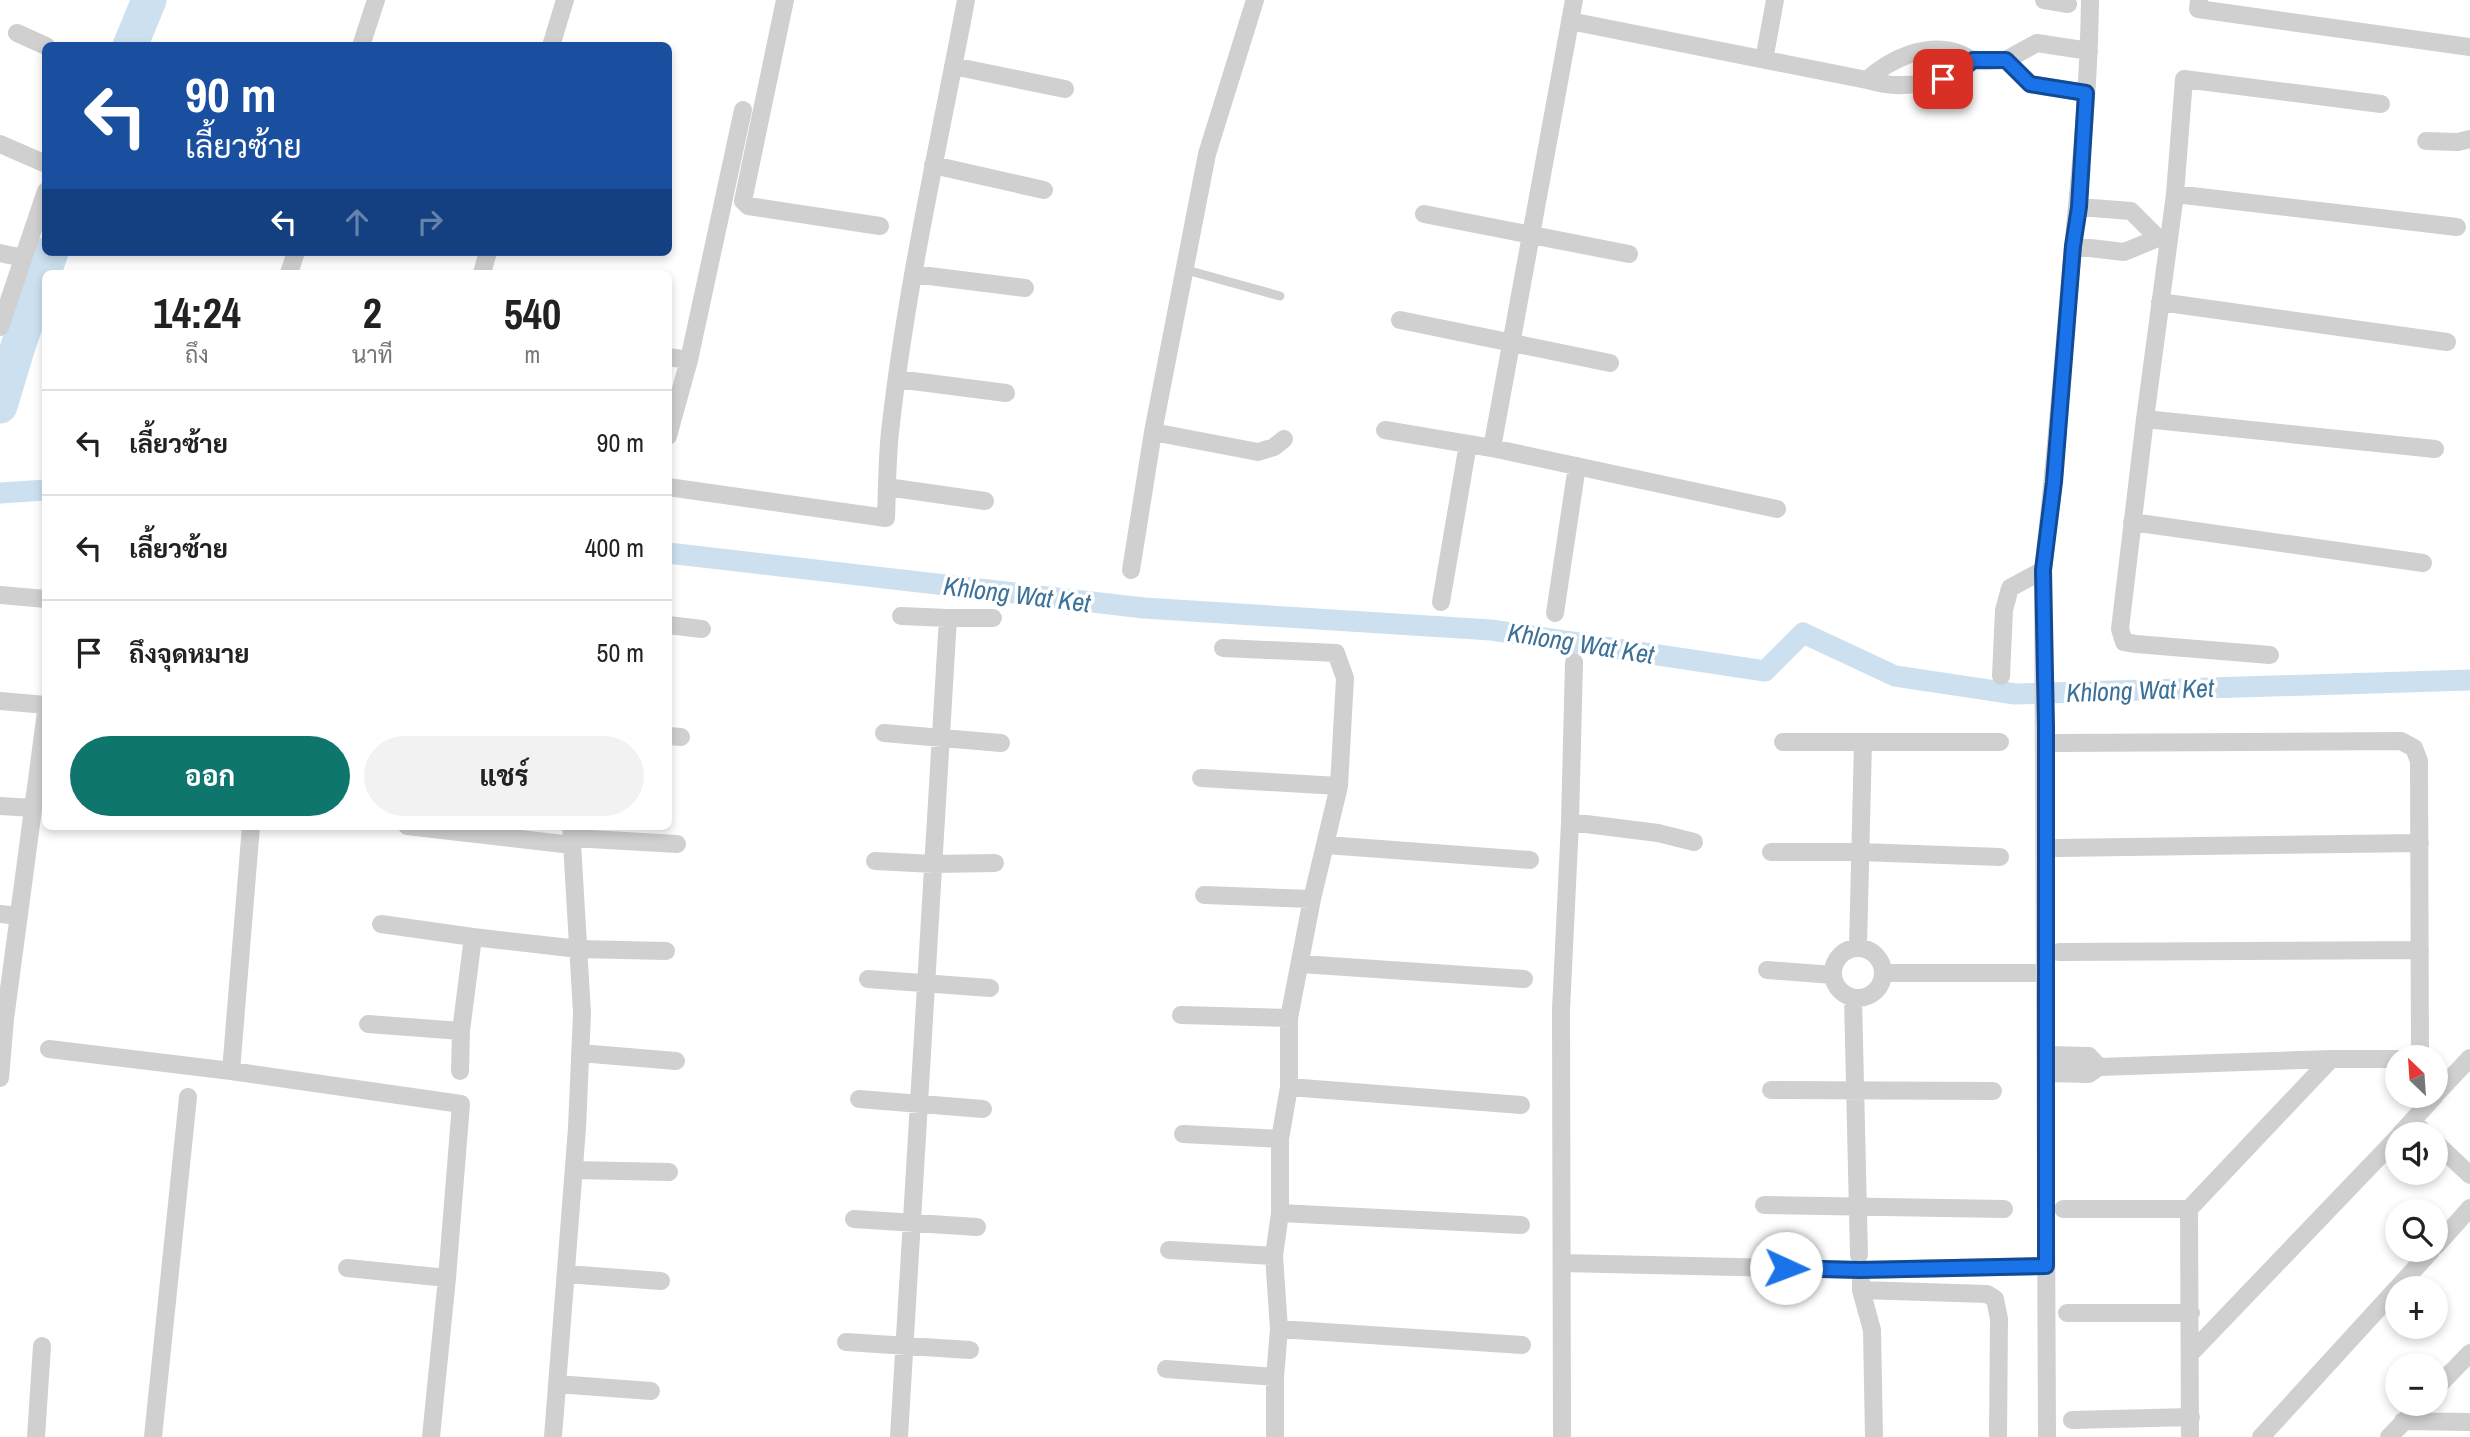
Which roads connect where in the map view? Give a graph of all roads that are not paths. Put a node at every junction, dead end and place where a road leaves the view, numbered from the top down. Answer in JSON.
{"nodes":[{"id":1,"x":376,"y":0,"type":"edge"},
{"id":2,"x":565,"y":0,"type":"edge"},
{"id":3,"x":785,"y":0,"type":"edge"},
{"id":4,"x":966,"y":0,"type":"edge"},
{"id":5,"x":1255,"y":0,"type":"edge"},
{"id":6,"x":1574,"y":0,"type":"edge"},
{"id":7,"x":1775,"y":0,"type":"edge"},
{"id":8,"x":2044,"y":0,"type":"edge"},
{"id":9,"x":2090,"y":0,"type":"edge"},
{"id":10,"x":2199,"y":0,"type":"edge"},
{"id":11,"x":2068,"y":4,"type":"dead end"},
{"id":12,"x":1570,"y":21,"type":"junction"},
{"id":13,"x":17,"y":33,"type":"dead end"},
{"id":14,"x":362,"y":42,"type":"edge"},
{"id":15,"x":552,"y":42,"type":"edge"},
{"id":16,"x":42,"y":44,"type":"edge"},
{"id":17,"x":2470,"y":47,"type":"edge"},
{"id":18,"x":2089,"y":51,"type":"junction"},
{"id":19,"x":1765,"y":60,"type":"junction"},
{"id":20,"x":1973,"y":60,"type":"junction"},
{"id":21,"x":2006,"y":60,"type":"junction"},
{"id":22,"x":953,"y":66,"type":"junction"},
{"id":23,"x":1867,"y":80,"type":"junction"},
{"id":24,"x":1065,"y":89,"type":"dead end"},
{"id":25,"x":2086,"y":93,"type":"junction"},
{"id":26,"x":2381,"y":104,"type":"dead end"},
{"id":27,"x":743,"y":110,"type":"dead end"},
{"id":28,"x":2470,"y":139,"type":"edge"},
{"id":29,"x":2426,"y":141,"type":"dead end"},
{"id":30,"x":0,"y":144,"type":"edge"},
{"id":31,"x":42,"y":162,"type":"edge"},
{"id":32,"x":933,"y":165,"type":"junction"},
{"id":33,"x":1044,"y":190,"type":"dead end"},
{"id":34,"x":2175,"y":194,"type":"junction"},
{"id":35,"x":42,"y":203,"type":"edge"},
{"id":36,"x":2079,"y":207,"type":"junction"},
{"id":37,"x":1424,"y":214,"type":"dead end"},
{"id":38,"x":880,"y":226,"type":"dead end"},
{"id":39,"x":2456,"y":228,"type":"dead end"},
{"id":40,"x":1530,"y":234,"type":"junction"},
{"id":41,"x":2163,"y":239,"type":"junction"},
{"id":42,"x":2073,"y":246,"type":"junction"},
{"id":43,"x":0,"y":253,"type":"edge"},
{"id":44,"x":1629,"y":254,"type":"dead end"},
{"id":45,"x":23,"y":258,"type":"junction"},
{"id":46,"x":1183,"y":269,"type":"junction"},
{"id":47,"x":913,"y":274,"type":"junction"},
{"id":48,"x":1026,"y":288,"type":"dead end"},
{"id":49,"x":1280,"y":296,"type":"dead end"},
{"id":50,"x":2160,"y":302,"type":"junction"},
{"id":51,"x":1400,"y":320,"type":"dead end"},
{"id":52,"x":0,"y":327,"type":"edge"},
{"id":53,"x":1510,"y":341,"type":"junction"},
{"id":54,"x":2447,"y":342,"type":"dead end"},
{"id":55,"x":672,"y":358,"type":"edge"},
{"id":56,"x":689,"y":360,"type":"junction"},
{"id":57,"x":1610,"y":363,"type":"dead end"},
{"id":58,"x":897,"y":379,"type":"junction"},
{"id":59,"x":1006,"y":393,"type":"dead end"},
{"id":60,"x":2145,"y":419,"type":"junction"},
{"id":61,"x":672,"y":422,"type":"edge"},
{"id":62,"x":1385,"y":430,"type":"dead end"},
{"id":63,"x":1153,"y":432,"type":"junction"},
{"id":64,"x":1284,"y":439,"type":"dead end"},
{"id":65,"x":1468,"y":444,"type":"junction"},
{"id":66,"x":1492,"y":448,"type":"junction"},
{"id":67,"x":2435,"y":449,"type":"dead end"},
{"id":68,"x":1577,"y":466,"type":"junction"},
{"id":69,"x":887,"y":487,"type":"junction"},
{"id":70,"x":672,"y":488,"type":"edge"},
{"id":71,"x":985,"y":501,"type":"dead end"},
{"id":72,"x":1777,"y":509,"type":"dead end"},
{"id":73,"x":2132,"y":522,"type":"junction"},
{"id":74,"x":2423,"y":563,"type":"dead end"},
{"id":75,"x":1131,"y":570,"type":"dead end"},
{"id":76,"x":2043,"y":570,"type":"junction"},
{"id":77,"x":0,"y":595,"type":"edge"},
{"id":78,"x":42,"y":599,"type":"edge"},
{"id":79,"x":1441,"y":601,"type":"dead end"},
{"id":80,"x":1555,"y":613,"type":"dead end"},
{"id":81,"x":901,"y":616,"type":"dead end"},
{"id":82,"x":948,"y":618,"type":"junction"},
{"id":83,"x":993,"y":618,"type":"dead end"},
{"id":84,"x":672,"y":625,"type":"edge"},
{"id":85,"x":702,"y":629,"type":"dead end"},
{"id":86,"x":1223,"y":648,"type":"dead end"},
{"id":87,"x":2270,"y":655,"type":"dead end"},
{"id":88,"x":1574,"y":662,"type":"dead end"},
{"id":89,"x":2001,"y":676,"type":"dead end"},
{"id":90,"x":0,"y":701,"type":"edge"},
{"id":91,"x":42,"y":705,"type":"edge"},
{"id":92,"x":884,"y":733,"type":"dead end"},
{"id":93,"x":941,"y":739,"type":"junction"},
{"id":94,"x":1863,"y":741,"type":"junction"},
{"id":95,"x":42,"y":742,"type":"edge"},
{"id":96,"x":1783,"y":742,"type":"dead end"},
{"id":97,"x":2000,"y":742,"type":"dead end"},
{"id":98,"x":1001,"y":743,"type":"dead end"},
{"id":99,"x":2057,"y":743,"type":"dead end"},
{"id":100,"x":1201,"y":778,"type":"dead end"},
{"id":101,"x":1339,"y":786,"type":"junction"},
{"id":102,"x":0,"y":806,"type":"edge"},
{"id":103,"x":33,"y":808,"type":"junction"},
{"id":104,"x":1570,"y":822,"type":"junction"},
{"id":105,"x":251,"y":830,"type":"edge"},
{"id":106,"x":473,"y":830,"type":"edge"},
{"id":107,"x":572,"y":836,"type":"edge"},
{"id":108,"x":1694,"y":842,"type":"dead end"},
{"id":109,"x":2420,"y":843,"type":"junction"},
{"id":110,"x":677,"y":844,"type":"dead end"},
{"id":111,"x":1326,"y":845,"type":"junction"},
{"id":112,"x":2057,"y":848,"type":"dead end"},
{"id":113,"x":1771,"y":852,"type":"dead end"},
{"id":114,"x":1860,"y":852,"type":"junction"},
{"id":115,"x":2000,"y":857,"type":"dead end"},
{"id":116,"x":1530,"y":860,"type":"dead end"},
{"id":117,"x":875,"y":861,"type":"dead end"},
{"id":118,"x":995,"y":863,"type":"dead end"},
{"id":119,"x":934,"y":864,"type":"junction"},
{"id":120,"x":1204,"y":895,"type":"dead end"},
{"id":121,"x":1312,"y":899,"type":"junction"},
{"id":122,"x":0,"y":914,"type":"edge"},
{"id":123,"x":19,"y":916,"type":"junction"},
{"id":124,"x":381,"y":924,"type":"dead end"},
{"id":125,"x":473,"y":937,"type":"junction"},
{"id":126,"x":1858,"y":947,"type":"junction"},
{"id":127,"x":579,"y":949,"type":"junction"},
{"id":128,"x":2420,"y":950,"type":"junction"},
{"id":129,"x":666,"y":951,"type":"dead end"},
{"id":130,"x":2059,"y":952,"type":"dead end"},
{"id":131,"x":1301,"y":964,"type":"junction"},
{"id":132,"x":1767,"y":971,"type":"dead end"},
{"id":133,"x":2046,"y":973,"type":"junction"},
{"id":134,"x":1884,"y":974,"type":"junction"},
{"id":135,"x":1833,"y":975,"type":"junction"},
{"id":136,"x":868,"y":979,"type":"dead end"},
{"id":137,"x":1524,"y":979,"type":"dead end"},
{"id":138,"x":926,"y":983,"type":"junction"},
{"id":139,"x":990,"y":988,"type":"dead end"},
{"id":140,"x":1853,"y":998,"type":"junction"},
{"id":141,"x":1181,"y":1015,"type":"dead end"},
{"id":142,"x":1289,"y":1018,"type":"junction"},
{"id":143,"x":3,"y":1019,"type":"edge"},
{"id":144,"x":368,"y":1024,"type":"dead end"},
{"id":145,"x":461,"y":1031,"type":"junction"},
{"id":146,"x":2420,"y":1045,"type":"edge"},
{"id":147,"x":48,"y":1049,"type":"dead end"},
{"id":148,"x":580,"y":1053,"type":"junction"},
{"id":149,"x":2046,"y":1055,"type":"junction"},
{"id":150,"x":2470,"y":1058,"type":"edge"},
{"id":151,"x":2331,"y":1059,"type":"junction"},
{"id":152,"x":2385,"y":1059,"type":"edge"},
{"id":153,"x":676,"y":1060,"type":"dead end"},
{"id":154,"x":2099,"y":1067,"type":"junction"},
{"id":155,"x":231,"y":1071,"type":"junction"},
{"id":156,"x":460,"y":1071,"type":"dead end"},
{"id":157,"x":2448,"y":1071,"type":"edge"},
{"id":158,"x":2046,"y":1073,"type":"junction"},
{"id":159,"x":0,"y":1078,"type":"edge"},
{"id":160,"x":1289,"y":1087,"type":"junction"},
{"id":161,"x":1855,"y":1089,"type":"junction"},
{"id":162,"x":1771,"y":1090,"type":"dead end"},
{"id":163,"x":1993,"y":1091,"type":"dead end"},
{"id":164,"x":188,"y":1097,"type":"dead end"},
{"id":165,"x":859,"y":1100,"type":"dead end"},
{"id":166,"x":918,"y":1104,"type":"junction"},
{"id":167,"x":1521,"y":1105,"type":"dead end"},
{"id":168,"x":2423,"y":1108,"type":"edge"},
{"id":169,"x":983,"y":1109,"type":"dead end"},
{"id":170,"x":2411,"y":1122,"type":"edge"},
{"id":171,"x":1184,"y":1134,"type":"dead end"},
{"id":172,"x":1280,"y":1139,"type":"junction"},
{"id":173,"x":2385,"y":1150,"type":"edge"},
{"id":174,"x":2448,"y":1154,"type":"edge"},
{"id":175,"x":574,"y":1170,"type":"junction"},
{"id":176,"x":669,"y":1172,"type":"dead end"},
{"id":177,"x":2470,"y":1175,"type":"edge"},
{"id":178,"x":1764,"y":1205,"type":"dead end"},
{"id":179,"x":1858,"y":1206,"type":"junction"},
{"id":180,"x":2470,"y":1208,"type":"edge"},
{"id":181,"x":2004,"y":1209,"type":"dead end"},
{"id":182,"x":2063,"y":1209,"type":"dead end"},
{"id":183,"x":2189,"y":1209,"type":"junction"},
{"id":184,"x":1280,"y":1213,"type":"junction"},
{"id":185,"x":854,"y":1219,"type":"dead end"},
{"id":186,"x":911,"y":1224,"type":"junction"},
{"id":187,"x":1521,"y":1225,"type":"dead end"},
{"id":188,"x":977,"y":1227,"type":"dead end"},
{"id":189,"x":2448,"y":1232,"type":"edge"},
{"id":190,"x":1169,"y":1250,"type":"dead end"},
{"id":191,"x":1275,"y":1256,"type":"junction"},
{"id":192,"x":2421,"y":1262,"type":"edge"},
{"id":193,"x":1562,"y":1263,"type":"junction"},
{"id":194,"x":1860,"y":1263,"type":"junction"},
{"id":195,"x":2046,"y":1266,"type":"junction"},
{"id":196,"x":347,"y":1268,"type":"dead end"},
{"id":197,"x":566,"y":1274,"type":"junction"},
{"id":198,"x":447,"y":1278,"type":"junction"},
{"id":199,"x":661,"y":1281,"type":"dead end"},
{"id":200,"x":1861,"y":1290,"type":"junction"},
{"id":201,"x":2067,"y":1312,"type":"dead end"},
{"id":202,"x":2191,"y":1313,"type":"junction"},
{"id":203,"x":1279,"y":1329,"type":"junction"},
{"id":204,"x":846,"y":1342,"type":"dead end"},
{"id":205,"x":904,"y":1344,"type":"junction"},
{"id":206,"x":1522,"y":1345,"type":"dead end"},
{"id":207,"x":42,"y":1346,"type":"dead end"},
{"id":208,"x":970,"y":1350,"type":"dead end"},
{"id":209,"x":2191,"y":1353,"type":"junction"},
{"id":210,"x":2470,"y":1353,"type":"edge"},
{"id":211,"x":1166,"y":1369,"type":"dead end"},
{"id":212,"x":2448,"y":1376,"type":"edge"},
{"id":213,"x":1275,"y":1377,"type":"junction"},
{"id":214,"x":557,"y":1384,"type":"junction"},
{"id":215,"x":651,"y":1391,"type":"dead end"},
{"id":216,"x":2408,"y":1416,"type":"edge"},
{"id":217,"x":2190,"y":1417,"type":"junction"},
{"id":218,"x":2072,"y":1420,"type":"dead end"},
{"id":219,"x":2403,"y":1421,"type":"junction"},
{"id":220,"x":2470,"y":1422,"type":"edge"},
{"id":221,"x":36,"y":1437,"type":"edge"},
{"id":222,"x":153,"y":1437,"type":"edge"},
{"id":223,"x":431,"y":1437,"type":"edge"},
{"id":224,"x":553,"y":1437,"type":"edge"},
{"id":225,"x":899,"y":1437,"type":"edge"},
{"id":226,"x":1275,"y":1437,"type":"edge"},
{"id":227,"x":1562,"y":1437,"type":"edge"},
{"id":228,"x":1874,"y":1437,"type":"edge"},
{"id":229,"x":1998,"y":1437,"type":"edge"},
{"id":230,"x":2047,"y":1437,"type":"edge"},
{"id":231,"x":2190,"y":1437,"type":"edge"},
{"id":232,"x":2261,"y":1437,"type":"edge"},
{"id":233,"x":2389,"y":1437,"type":"edge"}],
"edges":[{"from":1,"to":14,"type":"street"},
{"from":2,"to":15,"type":"street"},
{"from":3,"to":38,"type":"street"},
{"from":4,"to":22,"type":"street"},
{"from":5,"to":46,"type":"street"},
{"from":6,"to":12,"type":"street"},
{"from":7,"to":19,"type":"street"},
{"from":8,"to":11,"type":"street"},
{"from":9,"to":18,"type":"street"},
{"from":10,"to":17,"type":"street"},
{"from":12,"to":19,"type":"street"},
{"from":12,"to":40,"type":"street"},
{"from":13,"to":16,"type":"street"},
{"from":18,"to":21,"type":"street"},
{"from":18,"to":25,"type":"street"},
{"from":19,"to":23,"type":"street"},
{"from":20,"to":21,"type":"street"},
{"from":20,"to":23,"type":"street"},
{"from":20,"to":23,"type":"street"},
{"from":21,"to":25,"type":"street"},
{"from":22,"to":24,"type":"street"},
{"from":22,"to":32,"type":"street"},
{"from":25,"to":36,"type":"street"},
{"from":26,"to":34,"type":"street"},
{"from":27,"to":56,"type":"street"},
{"from":28,"to":29,"type":"street"},
{"from":30,"to":31,"type":"street"},
{"from":32,"to":33,"type":"street"},
{"from":32,"to":47,"type":"street"},
{"from":34,"to":39,"type":"street"},
{"from":34,"to":41,"type":"street"},
{"from":35,"to":45,"type":"street"},
{"from":36,"to":41,"type":"street"},
{"from":36,"to":42,"type":"street"},
{"from":37,"to":40,"type":"street"},
{"from":40,"to":44,"type":"street"},
{"from":40,"to":53,"type":"street"},
{"from":41,"to":42,"type":"street"},
{"from":41,"to":50,"type":"street"},
{"from":42,"to":76,"type":"street"},
{"from":43,"to":45,"type":"street"},
{"from":45,"to":52,"type":"street"},
{"from":46,"to":49,"type":"lane"},
{"from":46,"to":63,"type":"street"},
{"from":47,"to":48,"type":"street"},
{"from":47,"to":58,"type":"street"},
{"from":50,"to":54,"type":"street"},
{"from":50,"to":60,"type":"street"},
{"from":51,"to":53,"type":"street"},
{"from":53,"to":57,"type":"street"},
{"from":53,"to":66,"type":"street"},
{"from":55,"to":56,"type":"street"},
{"from":56,"to":61,"type":"street"},
{"from":58,"to":59,"type":"street"},
{"from":58,"to":69,"type":"street"},
{"from":60,"to":67,"type":"street"},
{"from":60,"to":73,"type":"street"},
{"from":62,"to":65,"type":"street"},
{"from":63,"to":64,"type":"street"},
{"from":63,"to":75,"type":"street"},
{"from":65,"to":66,"type":"street"},
{"from":65,"to":79,"type":"street"},
{"from":66,"to":68,"type":"street"},
{"from":68,"to":72,"type":"street"},
{"from":68,"to":80,"type":"street"},
{"from":69,"to":70,"type":"street"},
{"from":69,"to":71,"type":"street"},
{"from":73,"to":74,"type":"street"},
{"from":73,"to":87,"type":"street"},
{"from":76,"to":89,"type":"street"},
{"from":76,"to":133,"type":"street"},
{"from":77,"to":78,"type":"street"},
{"from":81,"to":82,"type":"street"},
{"from":82,"to":83,"type":"street"},
{"from":82,"to":93,"type":"street"},
{"from":84,"to":85,"type":"street"},
{"from":86,"to":101,"type":"street"},
{"from":88,"to":104,"type":"street"},
{"from":90,"to":91,"type":"street"},
{"from":92,"to":93,"type":"street"},
{"from":93,"to":98,"type":"street"},
{"from":93,"to":119,"type":"street"},
{"from":94,"to":96,"type":"street"},
{"from":94,"to":97,"type":"street"},
{"from":94,"to":114,"type":"street"},
{"from":95,"to":103,"type":"street"},
{"from":99,"to":109,"type":"street"},
{"from":100,"to":101,"type":"street"},
{"from":101,"to":111,"type":"street"},
{"from":102,"to":103,"type":"street"},
{"from":103,"to":123,"type":"street"},
{"from":104,"to":108,"type":"street"},
{"from":104,"to":193,"type":"street"},
{"from":105,"to":155,"type":"street"},
{"from":106,"to":107,"type":"street"},
{"from":107,"to":110,"type":"street"},
{"from":107,"to":127,"type":"street"},
{"from":109,"to":112,"type":"street"},
{"from":109,"to":128,"type":"street"},
{"from":111,"to":116,"type":"street"},
{"from":111,"to":121,"type":"street"},
{"from":113,"to":114,"type":"street"},
{"from":114,"to":115,"type":"street"},
{"from":114,"to":126,"type":"street"},
{"from":117,"to":119,"type":"street"},
{"from":118,"to":119,"type":"street"},
{"from":119,"to":138,"type":"street"},
{"from":120,"to":121,"type":"street"},
{"from":121,"to":131,"type":"street"},
{"from":122,"to":123,"type":"street"},
{"from":123,"to":143,"type":"street"},
{"from":124,"to":125,"type":"street"},
{"from":125,"to":127,"type":"street"},
{"from":125,"to":145,"type":"street"},
{"from":126,"to":134,"type":"street"},
{"from":126,"to":135,"type":"street"},
{"from":127,"to":129,"type":"street"},
{"from":127,"to":148,"type":"street"},
{"from":128,"to":130,"type":"street"},
{"from":128,"to":146,"type":"street"},
{"from":131,"to":137,"type":"street"},
{"from":131,"to":142,"type":"street"},
{"from":132,"to":135,"type":"street"},
{"from":133,"to":134,"type":"street"},
{"from":133,"to":149,"type":"street"},
{"from":134,"to":140,"type":"street"},
{"from":135,"to":140,"type":"street"},
{"from":136,"to":138,"type":"street"},
{"from":138,"to":139,"type":"street"},
{"from":138,"to":166,"type":"street"},
{"from":140,"to":161,"type":"street"},
{"from":141,"to":142,"type":"street"},
{"from":142,"to":160,"type":"street"},
{"from":143,"to":159,"type":"street"},
{"from":144,"to":145,"type":"street"},
{"from":145,"to":156,"type":"street"},
{"from":147,"to":155,"type":"street"},
{"from":148,"to":153,"type":"street"},
{"from":148,"to":175,"type":"street"},
{"from":149,"to":154,"type":"street"},
{"from":149,"to":158,"type":"street"},
{"from":150,"to":157,"type":"street"},
{"from":151,"to":152,"type":"street"},
{"from":151,"to":154,"type":"street"},
{"from":151,"to":183,"type":"street"},
{"from":154,"to":158,"type":"street"},
{"from":155,"to":198,"type":"street"},
{"from":158,"to":195,"type":"street"},
{"from":160,"to":167,"type":"street"},
{"from":160,"to":172,"type":"street"},
{"from":161,"to":162,"type":"street"},
{"from":161,"to":163,"type":"street"},
{"from":161,"to":179,"type":"street"},
{"from":164,"to":222,"type":"street"},
{"from":165,"to":166,"type":"street"},
{"from":166,"to":169,"type":"street"},
{"from":166,"to":186,"type":"street"},
{"from":168,"to":170,"type":"street"},
{"from":171,"to":172,"type":"street"},
{"from":172,"to":184,"type":"street"},
{"from":173,"to":209,"type":"street"},
{"from":174,"to":177,"type":"street"},
{"from":175,"to":176,"type":"street"},
{"from":175,"to":197,"type":"street"},
{"from":178,"to":179,"type":"street"},
{"from":179,"to":181,"type":"street"},
{"from":179,"to":194,"type":"street"},
{"from":180,"to":189,"type":"street"},
{"from":182,"to":183,"type":"street"},
{"from":183,"to":202,"type":"street"},
{"from":184,"to":187,"type":"street"},
{"from":184,"to":191,"type":"street"},
{"from":185,"to":186,"type":"street"},
{"from":186,"to":188,"type":"street"},
{"from":186,"to":205,"type":"street"},
{"from":190,"to":191,"type":"street"},
{"from":191,"to":203,"type":"street"},
{"from":192,"to":232,"type":"street"},
{"from":193,"to":194,"type":"street"},
{"from":193,"to":227,"type":"street"},
{"from":194,"to":195,"type":"street"},
{"from":194,"to":200,"type":"street"},
{"from":195,"to":230,"type":"street"},
{"from":196,"to":198,"type":"street"},
{"from":197,"to":199,"type":"street"},
{"from":197,"to":214,"type":"street"},
{"from":198,"to":223,"type":"street"},
{"from":200,"to":228,"type":"street"},
{"from":200,"to":229,"type":"street"},
{"from":201,"to":202,"type":"street"},
{"from":202,"to":209,"type":"street"},
{"from":203,"to":206,"type":"street"},
{"from":203,"to":213,"type":"street"},
{"from":204,"to":205,"type":"street"},
{"from":205,"to":208,"type":"street"},
{"from":205,"to":225,"type":"street"},
{"from":207,"to":221,"type":"street"},
{"from":209,"to":217,"type":"street"},
{"from":210,"to":212,"type":"street"},
{"from":211,"to":213,"type":"street"},
{"from":213,"to":226,"type":"street"},
{"from":214,"to":215,"type":"street"},
{"from":214,"to":224,"type":"street"},
{"from":216,"to":219,"type":"street"},
{"from":217,"to":218,"type":"street"},
{"from":217,"to":231,"type":"street"},
{"from":219,"to":220,"type":"street"},
{"from":219,"to":233,"type":"street"}]}
